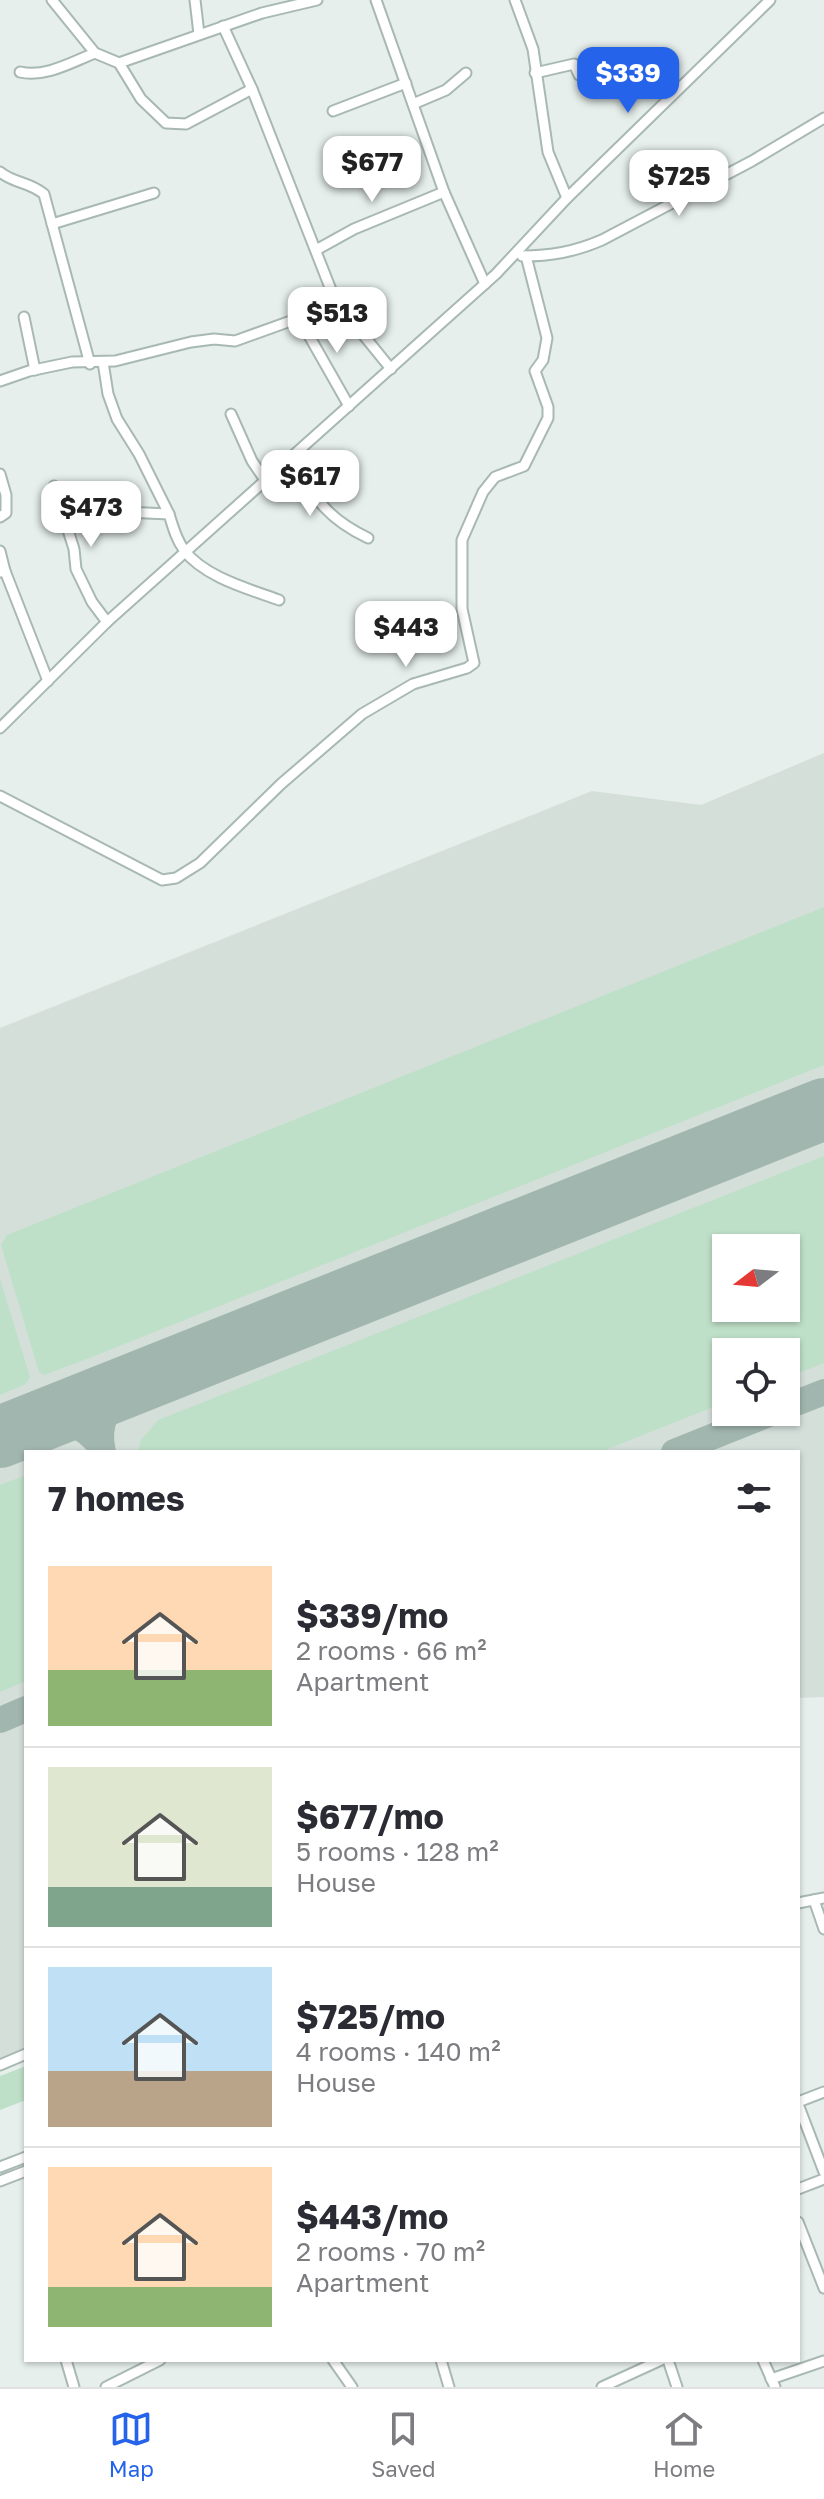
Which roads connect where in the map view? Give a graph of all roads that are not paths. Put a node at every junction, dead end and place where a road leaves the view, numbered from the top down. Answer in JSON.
{"nodes":[{"id":1,"x":52,"y":0,"type":"edge"},
{"id":2,"x":195,"y":0,"type":"edge"},
{"id":3,"x":317,"y":0,"type":"edge"},
{"id":4,"x":376,"y":0,"type":"edge"},
{"id":5,"x":515,"y":0,"type":"edge"},
{"id":6,"x":770,"y":0,"type":"edge"},
{"id":7,"x":223,"y":26,"type":"junction"},
{"id":8,"x":199,"y":34,"type":"junction"},
{"id":9,"x":95,"y":53,"type":"junction"},
{"id":10,"x":119,"y":63,"type":"junction"},
{"id":11,"x":20,"y":72,"type":"dead end"},
{"id":12,"x":466,"y":73,"type":"dead end"},
{"id":13,"x":535,"y":73,"type":"junction"},
{"id":14,"x":579,"y":75,"type":"dead end"},
{"id":15,"x":406,"y":83,"type":"junction"},
{"id":16,"x":252,"y":89,"type":"junction"},
{"id":17,"x":413,"y":104,"type":"junction"},
{"id":18,"x":333,"y":111,"type":"dead end"},
{"id":19,"x":824,"y":118,"type":"edge"},
{"id":20,"x":0,"y":172,"type":"edge"},
{"id":21,"x":444,"y":192,"type":"junction"},
{"id":22,"x":154,"y":193,"type":"dead end"},
{"id":23,"x":567,"y":198,"type":"junction"},
{"id":24,"x":52,"y":224,"type":"junction"},
{"id":25,"x":316,"y":250,"type":"junction"},
{"id":26,"x":526,"y":256,"type":"junction"},
{"id":27,"x":514,"y":257,"type":"junction"},
{"id":28,"x":485,"y":284,"type":"junction"},
{"id":29,"x":335,"y":300,"type":"junction"},
{"id":30,"x":24,"y":317,"type":"dead end"},
{"id":31,"x":299,"y":318,"type":"junction"},
{"id":32,"x":103,"y":362,"type":"junction"},
{"id":33,"x":90,"y":364,"type":"junction"},
{"id":34,"x":391,"y":369,"type":"junction"},
{"id":35,"x":35,"y":370,"type":"junction"},
{"id":36,"x":0,"y":381,"type":"edge"},
{"id":37,"x":349,"y":406,"type":"junction"},
{"id":38,"x":231,"y":414,"type":"dead end"},
{"id":39,"x":291,"y":457,"type":"junction"},
{"id":40,"x":0,"y":474,"type":"edge"},
{"id":41,"x":265,"y":480,"type":"junction"},
{"id":42,"x":54,"y":486,"type":"dead end"},
{"id":43,"x":124,"y":512,"type":"dead end"},
{"id":44,"x":169,"y":514,"type":"junction"},
{"id":45,"x":0,"y":517,"type":"edge"},
{"id":46,"x":368,"y":538,"type":"dead end"},
{"id":47,"x":0,"y":551,"type":"edge"},
{"id":48,"x":185,"y":553,"type":"junction"},
{"id":49,"x":3,"y":572,"type":"edge"},
{"id":50,"x":279,"y":600,"type":"dead end"},
{"id":51,"x":107,"y":622,"type":"junction"},
{"id":52,"x":48,"y":681,"type":"junction"},
{"id":53,"x":0,"y":728,"type":"edge"},
{"id":54,"x":0,"y":796,"type":"edge"},
{"id":55,"x":819,"y":1899,"type":"edge"},
{"id":56,"x":824,"y":1929,"type":"edge"},
{"id":57,"x":24,"y":2055,"type":"edge"},
{"id":58,"x":0,"y":2065,"type":"edge"},
{"id":59,"x":824,"y":2092,"type":"edge"},
{"id":60,"x":800,"y":2102,"type":"edge"},
{"id":61,"x":800,"y":2108,"type":"edge"},
{"id":62,"x":24,"y":2158,"type":"edge"},
{"id":63,"x":0,"y":2167,"type":"edge"},
{"id":64,"x":24,"y":2172,"type":"edge"},
{"id":65,"x":824,"y":2172,"type":"edge"},
{"id":66,"x":824,"y":2179,"type":"edge"},
{"id":67,"x":0,"y":2181,"type":"edge"},
{"id":68,"x":800,"y":2188,"type":"edge"},
{"id":69,"x":800,"y":2226,"type":"edge"},
{"id":70,"x":821,"y":2273,"type":"edge"},
{"id":71,"x":824,"y":2288,"type":"edge"},
{"id":72,"x":824,"y":2361,"type":"edge"},
{"id":73,"x":67,"y":2362,"type":"edge"},
{"id":74,"x":156,"y":2362,"type":"edge"},
{"id":75,"x":334,"y":2362,"type":"edge"},
{"id":76,"x":442,"y":2362,"type":"edge"},
{"id":77,"x":657,"y":2362,"type":"edge"},
{"id":78,"x":669,"y":2362,"type":"edge"},
{"id":79,"x":764,"y":2362,"type":"edge"},
{"id":80,"x":773,"y":2383,"type":"edge"},
{"id":81,"x":74,"y":2387,"type":"edge"},
{"id":82,"x":106,"y":2387,"type":"edge"},
{"id":83,"x":352,"y":2387,"type":"edge"},
{"id":84,"x":449,"y":2387,"type":"edge"},
{"id":85,"x":602,"y":2387,"type":"edge"},
{"id":86,"x":677,"y":2387,"type":"edge"}],
"edges":[{"from":1,"to":9,"type":"street"},
{"from":2,"to":8,"type":"street"},
{"from":3,"to":7,"type":"street"},
{"from":4,"to":15,"type":"street"},
{"from":5,"to":13,"type":"street"},
{"from":6,"to":23,"type":"street"},
{"from":7,"to":8,"type":"street"},
{"from":7,"to":16,"type":"street"},
{"from":8,"to":10,"type":"street"},
{"from":9,"to":10,"type":"street"},
{"from":9,"to":11,"type":"street"},
{"from":10,"to":16,"type":"street"},
{"from":12,"to":17,"type":"street"},
{"from":13,"to":14,"type":"street"},
{"from":13,"to":23,"type":"street"},
{"from":15,"to":17,"type":"street"},
{"from":15,"to":18,"type":"street"},
{"from":16,"to":25,"type":"street"},
{"from":17,"to":21,"type":"street"},
{"from":19,"to":26,"type":"street"},
{"from":20,"to":24,"type":"street"},
{"from":21,"to":25,"type":"street"},
{"from":21,"to":28,"type":"street"},
{"from":22,"to":24,"type":"street"},
{"from":23,"to":27,"type":"street"},
{"from":24,"to":33,"type":"street"},
{"from":25,"to":29,"type":"street"},
{"from":26,"to":27,"type":"street"},
{"from":26,"to":54,"type":"street"},
{"from":27,"to":28,"type":"street"},
{"from":28,"to":34,"type":"street"},
{"from":29,"to":31,"type":"street"},
{"from":29,"to":34,"type":"street"},
{"from":30,"to":35,"type":"street"},
{"from":31,"to":32,"type":"street"},
{"from":31,"to":37,"type":"street"},
{"from":32,"to":33,"type":"street"},
{"from":32,"to":44,"type":"street"},
{"from":33,"to":35,"type":"street"},
{"from":34,"to":37,"type":"street"},
{"from":35,"to":36,"type":"street"},
{"from":37,"to":39,"type":"street"},
{"from":38,"to":41,"type":"street"},
{"from":39,"to":41,"type":"street"},
{"from":39,"to":46,"type":"street"},
{"from":40,"to":45,"type":"street"},
{"from":41,"to":48,"type":"street"},
{"from":42,"to":51,"type":"street"},
{"from":43,"to":44,"type":"street"},
{"from":44,"to":48,"type":"street"},
{"from":47,"to":49,"type":"street"},
{"from":48,"to":50,"type":"street"},
{"from":48,"to":51,"type":"street"},
{"from":49,"to":52,"type":"street"},
{"from":51,"to":52,"type":"street"},
{"from":52,"to":53,"type":"street"},
{"from":55,"to":56,"type":"street"},
{"from":57,"to":58,"type":"street"},
{"from":59,"to":60,"type":"street"},
{"from":61,"to":65,"type":"street"},
{"from":62,"to":63,"type":"street"},
{"from":64,"to":67,"type":"street"},
{"from":66,"to":68,"type":"street"},
{"from":69,"to":70,"type":"street"},
{"from":70,"to":71,"type":"street"},
{"from":72,"to":80,"type":"street"},
{"from":73,"to":81,"type":"street"},
{"from":74,"to":82,"type":"street"},
{"from":75,"to":83,"type":"street"},
{"from":76,"to":84,"type":"street"},
{"from":77,"to":85,"type":"street"},
{"from":78,"to":86,"type":"street"},
{"from":79,"to":80,"type":"street"}]}
